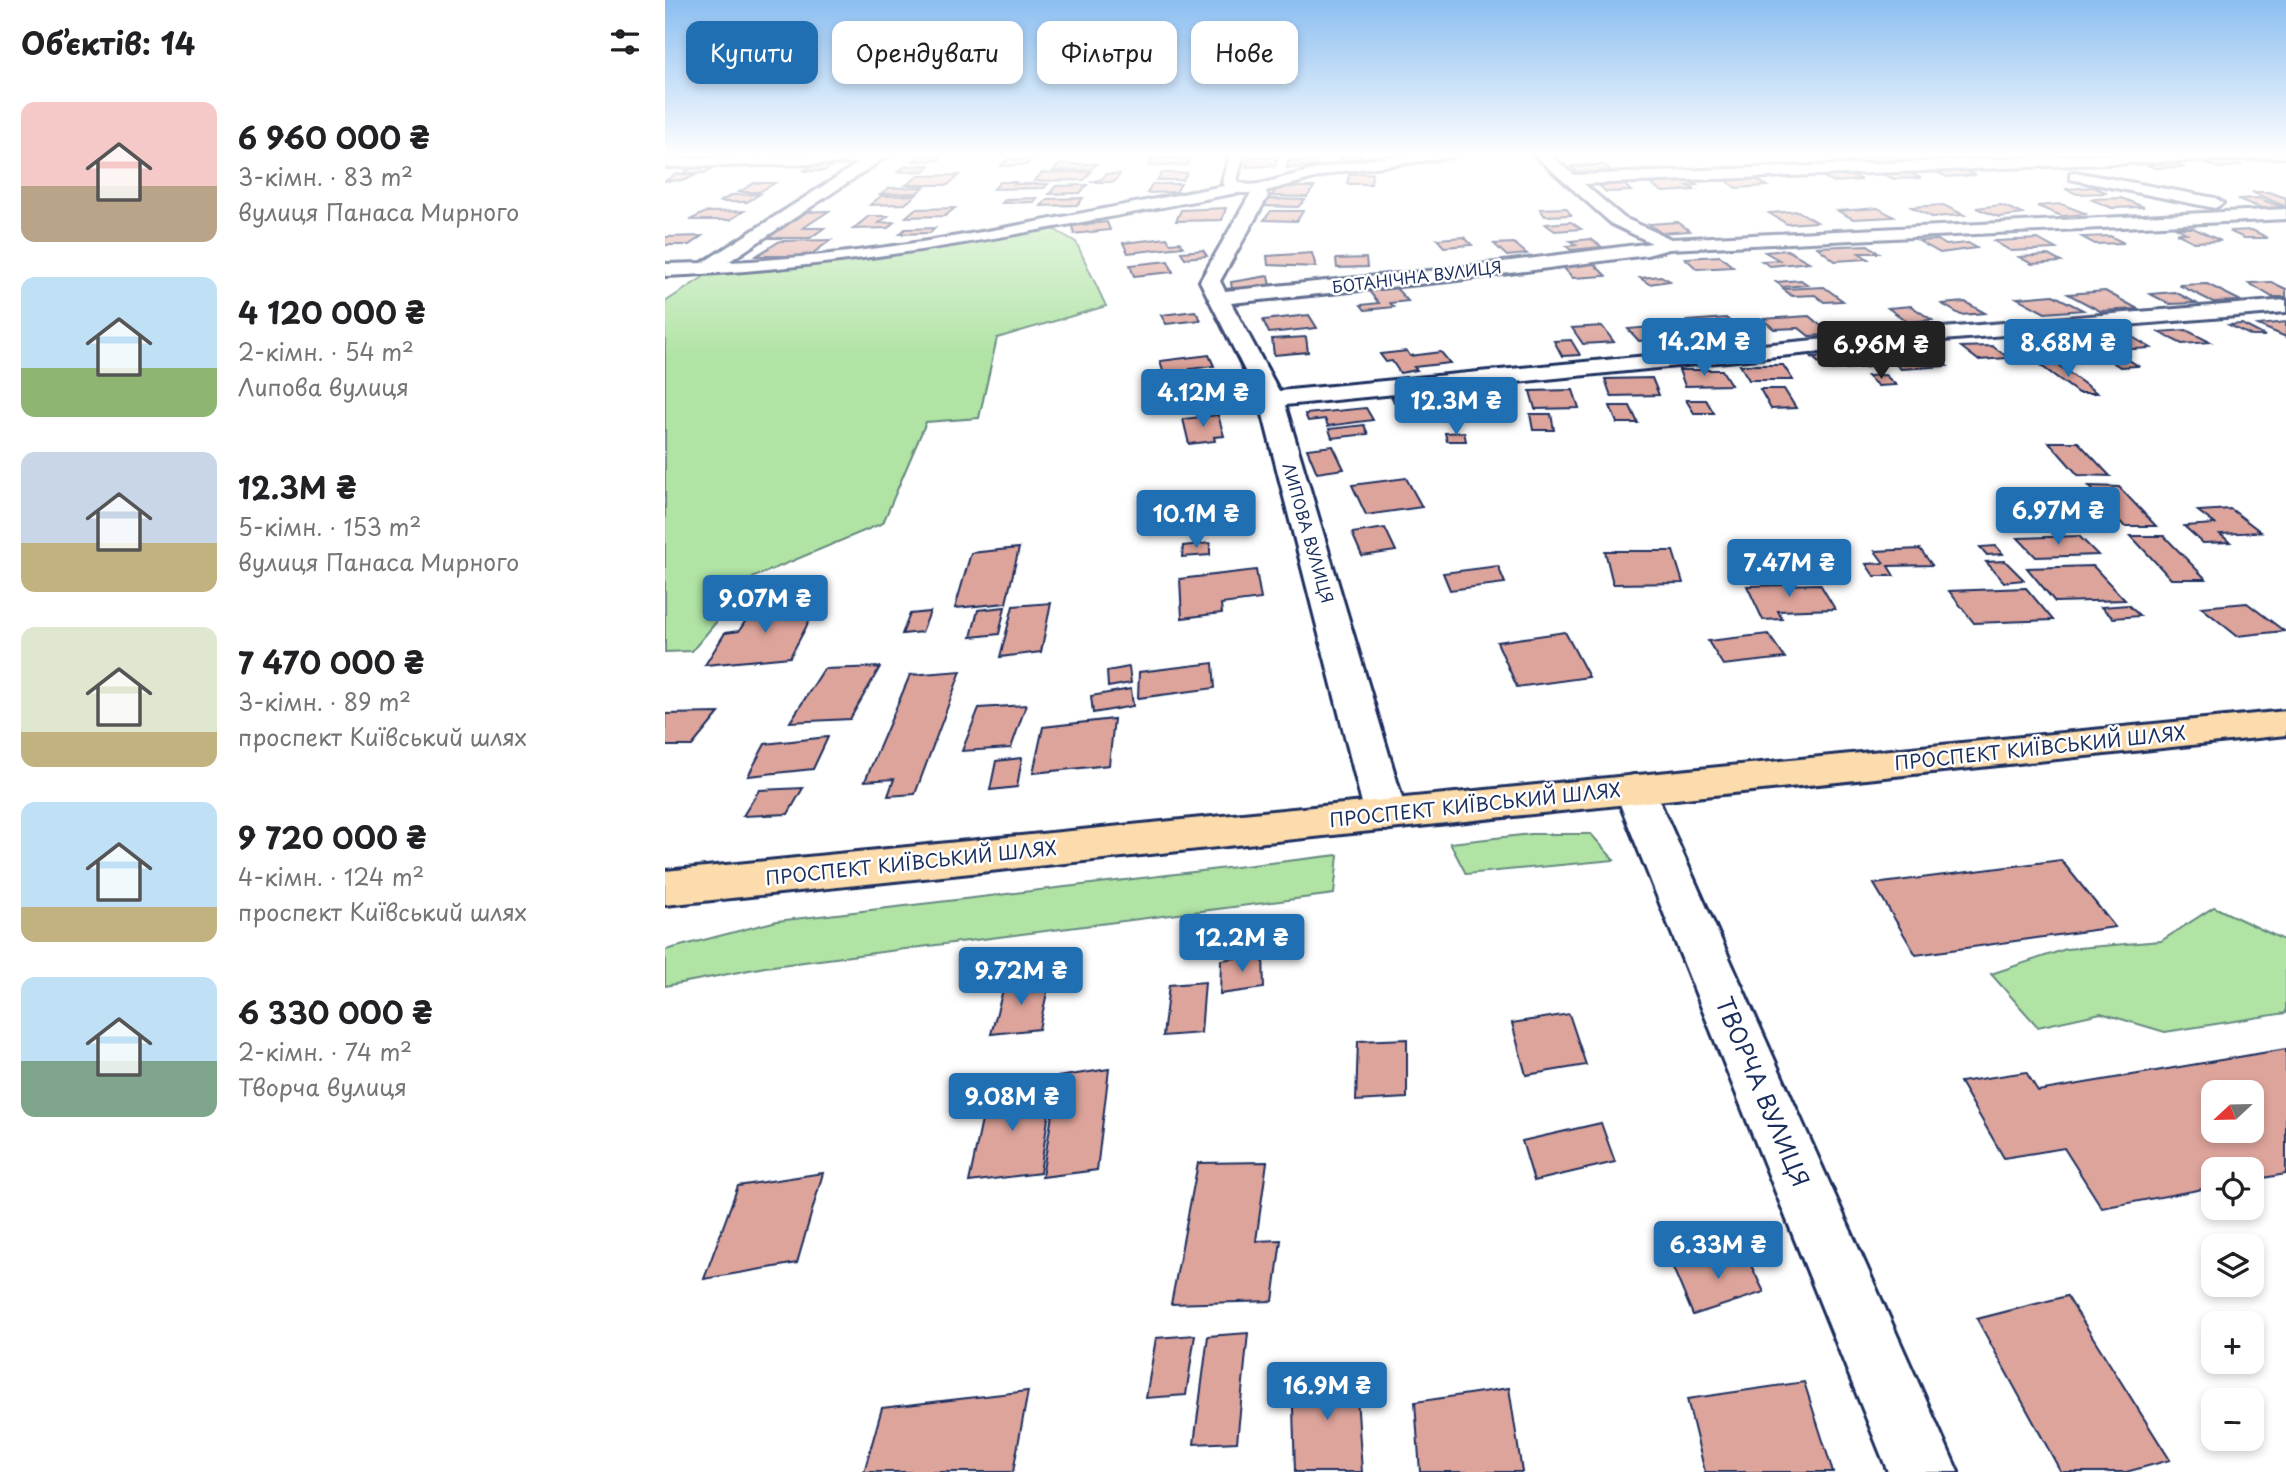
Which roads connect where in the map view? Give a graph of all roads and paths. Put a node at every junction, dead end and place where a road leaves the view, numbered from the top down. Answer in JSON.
{"nodes":[{"id":1,"x":779,"y":222,"type":"edge"},
{"id":2,"x":1054,"y":222,"type":"edge"},
{"id":3,"x":1245,"y":222,"type":"edge"},
{"id":4,"x":1622,"y":222,"type":"edge"},
{"id":5,"x":2141,"y":222,"type":"edge"},
{"id":6,"x":1668,"y":244,"type":"junction"},
{"id":7,"x":665,"y":270,"type":"edge"},
{"id":8,"x":704,"y":270,"type":"junction"},
{"id":9,"x":675,"y":288,"type":"dead end"},
{"id":10,"x":1217,"y":298,"type":"junction"},
{"id":11,"x":2286,"y":306,"type":"edge"},
{"id":12,"x":1271,"y":399,"type":"junction"},
{"id":13,"x":2286,"y":723,"type":"edge"},
{"id":14,"x":1634,"y":789,"type":"junction"},
{"id":15,"x":1387,"y":815,"type":"junction"},
{"id":16,"x":665,"y":888,"type":"edge"},
{"id":17,"x":1923,"y":1472,"type":"edge"}],
"edges":[{"from":1,"to":8,"type":"street"},
{"from":2,"to":8,"type":"street"},
{"from":3,"to":10,"type":"street"},
{"from":4,"to":6,"type":"street"},
{"from":5,"to":6,"type":"street","name":"БОТАНІЧНА ВУЛИЦЯ"},
{"from":6,"to":10,"type":"street","name":"БОТАНІЧНА ВУЛИЦЯ"},
{"from":7,"to":8,"type":"street"},
{"from":8,"to":9,"type":"street"},
{"from":10,"to":12,"type":"street","name":"ЛИПОВА ВУЛИЦЯ"},
{"from":11,"to":12,"type":"street"},
{"from":12,"to":15,"type":"street","name":"ЛИПОВА ВУЛИЦЯ"},
{"from":13,"to":14,"type":"main road","name":"ПРОСПЕКТ КИЇВСЬКИЙ ШЛЯХ"},
{"from":14,"to":15,"type":"main road","name":"ПРОСПЕКТ КИЇВСЬКИЙ ШЛЯХ"},
{"from":14,"to":17,"type":"street","name":"ТВОРЧА ВУЛИЦЯ"},
{"from":15,"to":16,"type":"main road","name":"ПРОСПЕКТ КИЇВСЬКИЙ ШЛЯХ"}]}
